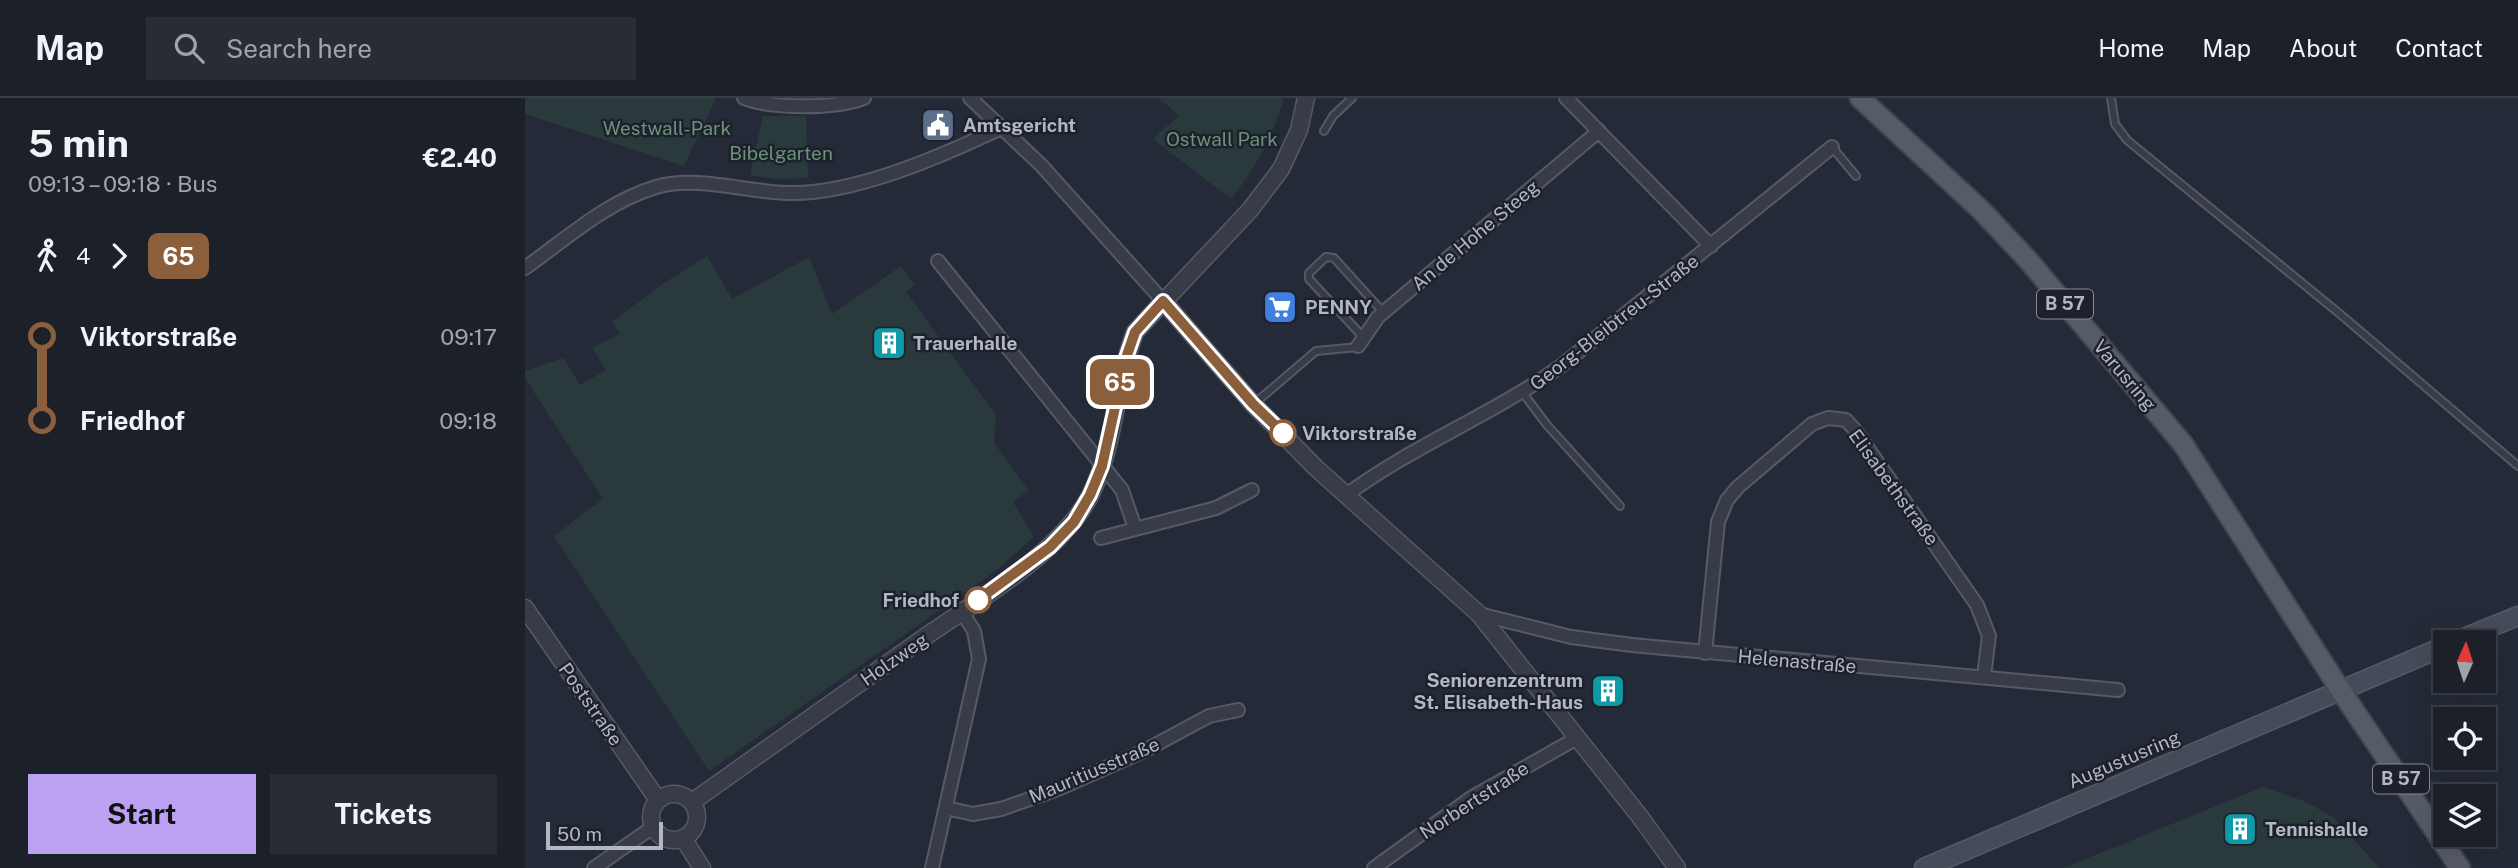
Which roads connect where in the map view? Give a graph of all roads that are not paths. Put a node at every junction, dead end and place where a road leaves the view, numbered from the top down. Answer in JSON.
{"nodes":[{"id":1,"x":744,"y":98,"type":"edge"},
{"id":2,"x":864,"y":98,"type":"edge"},
{"id":3,"x":970,"y":98,"type":"edge"},
{"id":4,"x":1306,"y":98,"type":"edge"},
{"id":5,"x":1566,"y":98,"type":"edge"},
{"id":6,"x":1860,"y":98,"type":"edge"},
{"id":7,"x":2111,"y":98,"type":"edge"},
{"id":8,"x":1349,"y":99,"type":"edge"},
{"id":9,"x":1001,"y":128,"type":"junction"},
{"id":10,"x":1324,"y":131,"type":"dead end"},
{"id":11,"x":1599,"y":131,"type":"junction"},
{"id":12,"x":1832,"y":147,"type":"joint"},
{"id":13,"x":1856,"y":176,"type":"dead end"},
{"id":14,"x":1711,"y":246,"type":"junction"},
{"id":15,"x":938,"y":261,"type":"dead end"},
{"id":16,"x":525,"y":268,"type":"edge"},
{"id":17,"x":1163,"y":301,"type":"junction"},
{"id":18,"x":1383,"y":312,"type":"junction"},
{"id":19,"x":1361,"y":342,"type":"junction"},
{"id":20,"x":1523,"y":393,"type":"junction"},
{"id":21,"x":1253,"y":404,"type":"junction"},
{"id":22,"x":1102,"y":466,"type":"junction"},
{"id":23,"x":2518,"y":466,"type":"edge"},
{"id":24,"x":1252,"y":490,"type":"dead end"},
{"id":25,"x":1345,"y":496,"type":"junction"},
{"id":26,"x":1620,"y":506,"type":"dead end"},
{"id":27,"x":1135,"y":527,"type":"junction"},
{"id":28,"x":1101,"y":538,"type":"dead end"},
{"id":29,"x":525,"y":608,"type":"edge"},
{"id":30,"x":962,"y":612,"type":"junction"},
{"id":31,"x":1479,"y":614,"type":"junction"},
{"id":32,"x":2518,"y":616,"type":"edge"},
{"id":33,"x":2484,"y":630,"type":"edge"},
{"id":34,"x":2433,"y":651,"type":"edge"},
{"id":35,"x":1705,"y":653,"type":"junction"},
{"id":36,"x":1984,"y":676,"type":"junction"},
{"id":37,"x":2118,"y":690,"type":"dead end"},
{"id":38,"x":2341,"y":691,"type":"junction"},
{"id":39,"x":1238,"y":710,"type":"dead end"},
{"id":40,"x":1577,"y":738,"type":"junction"},
{"id":41,"x":658,"y":800,"type":"junction"},
{"id":42,"x":692,"y":802,"type":"junction"},
{"id":43,"x":946,"y":808,"type":"junction"},
{"id":44,"x":653,"y":827,"type":"junction"},
{"id":45,"x":684,"y":838,"type":"junction"},
{"id":46,"x":594,"y":868,"type":"edge"},
{"id":47,"x":702,"y":868,"type":"edge"},
{"id":48,"x":932,"y":868,"type":"edge"},
{"id":49,"x":1374,"y":868,"type":"edge"},
{"id":50,"x":1677,"y":868,"type":"edge"},
{"id":51,"x":1924,"y":868,"type":"edge"},
{"id":52,"x":2460,"y":868,"type":"edge"}],
"edges":[{"from":1,"to":2,"type":"street"},
{"from":3,"to":9,"type":"street"},
{"from":4,"to":17,"type":"street","name":"Holzweg"},
{"from":5,"to":11,"type":"street"},
{"from":6,"to":38,"type":"main road","name":"Varusring","number":"B 57"},
{"from":7,"to":23,"type":"lane"},
{"from":8,"to":10,"type":"lane"},
{"from":9,"to":16,"type":"street"},
{"from":9,"to":17,"type":"street"},
{"from":11,"to":14,"type":"street"},
{"from":11,"to":18,"type":"street","name":"An de Hohe Steeg"},
{"from":12,"to":13,"type":"lane"},
{"from":12,"to":14,"type":"street","name":"Georg-Bleibtreu-Straße"},
{"from":14,"to":20,"type":"street","name":"Georg-Bleibtreu-Straße"},
{"from":15,"to":22,"type":"street"},
{"from":17,"to":21,"type":"street"},
{"from":17,"to":22,"type":"street","name":"Holzweg"},
{"from":18,"to":19,"type":"street","name":"An de Hohe Steeg"},
{"from":18,"to":19,"type":"lane"},
{"from":19,"to":21,"type":"lane"},
{"from":20,"to":25,"type":"street","name":"Georg-Bleibtreu-Straße"},
{"from":20,"to":26,"type":"lane"},
{"from":21,"to":25,"type":"street"},
{"from":22,"to":27,"type":"street"},
{"from":22,"to":30,"type":"street","name":"Holzweg"},
{"from":24,"to":27,"type":"street"},
{"from":25,"to":31,"type":"street"},
{"from":27,"to":28,"type":"street"},
{"from":29,"to":41,"type":"street","name":"Poststraße"},
{"from":30,"to":42,"type":"street","name":"Holzweg"},
{"from":30,"to":43,"type":"street"},
{"from":31,"to":35,"type":"street","name":"Helenastraße"},
{"from":31,"to":40,"type":"street"},
{"from":32,"to":33,"type":"main road"},
{"from":34,"to":38,"type":"main road","name":"Augustusring"},
{"from":35,"to":36,"type":"street","name":"Helenastraße"},
{"from":35,"to":36,"type":"street","name":"Elisabethstraße"},
{"from":36,"to":37,"type":"street","name":"Helenastraße"},
{"from":38,"to":51,"type":"main road","name":"Augustusring"},
{"from":38,"to":52,"type":"main road","number":"B 57"},
{"from":39,"to":43,"type":"street","name":"Mauritiusstraße"},
{"from":40,"to":49,"type":"street","name":"Norbertstraße"},
{"from":40,"to":50,"type":"street"},
{"from":41,"to":42,"type":"street"},
{"from":41,"to":44,"type":"street"},
{"from":42,"to":45,"type":"street"},
{"from":43,"to":48,"type":"street"},
{"from":44,"to":45,"type":"street"},
{"from":44,"to":46,"type":"street"},
{"from":45,"to":47,"type":"street"}]}
